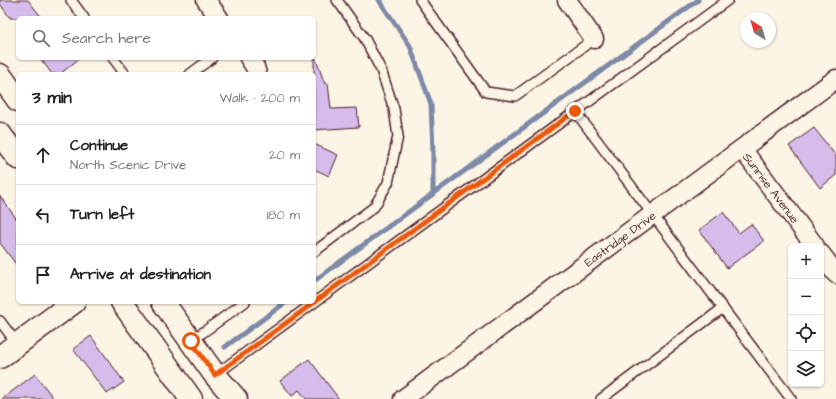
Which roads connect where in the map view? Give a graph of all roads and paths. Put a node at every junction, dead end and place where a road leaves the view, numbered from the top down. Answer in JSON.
{"nodes":[{"id":1,"x":72,"y":0,"type":"edge"},
{"id":2,"x":206,"y":0,"type":"edge"},
{"id":3,"x":337,"y":0,"type":"edge"},
{"id":4,"x":420,"y":0,"type":"edge"},
{"id":5,"x":567,"y":0,"type":"edge"},
{"id":6,"x":728,"y":0,"type":"edge"},
{"id":7,"x":83,"y":16,"type":"edge"},
{"id":8,"x":218,"y":16,"type":"edge"},
{"id":9,"x":594,"y":39,"type":"joint"},
{"id":10,"x":114,"y":60,"type":"edge"},
{"id":11,"x":209,"y":60,"type":"edge"},
{"id":12,"x":250,"y":60,"type":"edge"},
{"id":13,"x":124,"y":72,"type":"edge"},
{"id":14,"x":193,"y":72,"type":"edge"},
{"id":15,"x":256,"y":72,"type":"edge"},
{"id":16,"x":0,"y":75,"type":"edge"},
{"id":17,"x":834,"y":84,"type":"edge"},
{"id":18,"x":16,"y":97,"type":"edge"},
{"id":19,"x":575,"y":111,"type":"junction"},
{"id":20,"x":0,"y":134,"type":"edge"},
{"id":21,"x":742,"y":149,"type":"junction"},
{"id":22,"x":16,"y":155,"type":"edge"},
{"id":23,"x":653,"y":215,"type":"junction"},
{"id":24,"x":813,"y":243,"type":"edge"},
{"id":25,"x":316,"y":250,"type":"edge"},
{"id":26,"x":824,"y":258,"type":"edge"},
{"id":27,"x":836,"y":274,"type":"edge"},
{"id":28,"x":316,"y":301,"type":"edge"},
{"id":29,"x":71,"y":304,"type":"edge"},
{"id":30,"x":123,"y":304,"type":"edge"},
{"id":31,"x":164,"y":304,"type":"edge"},
{"id":32,"x":242,"y":304,"type":"edge"},
{"id":33,"x":312,"y":304,"type":"edge"},
{"id":34,"x":723,"y":308,"type":"junction"},
{"id":35,"x":0,"y":321,"type":"edge"},
{"id":36,"x":191,"y":341,"type":"junction"},
{"id":37,"x":17,"y":344,"type":"junction"},
{"id":38,"x":0,"y":357,"type":"edge"},
{"id":39,"x":215,"y":375,"type":"junction"},
{"id":40,"x":191,"y":399,"type":"edge"},
{"id":41,"x":236,"y":399,"type":"edge"},
{"id":42,"x":402,"y":399,"type":"edge"},
{"id":43,"x":601,"y":399,"type":"edge"},
{"id":44,"x":791,"y":399,"type":"edge"}],
"edges":[{"from":1,"to":7,"type":"lane"},
{"from":2,"to":8,"type":"street"},
{"from":3,"to":25,"type":"lane"},
{"from":4,"to":9,"type":"lane"},
{"from":5,"to":9,"type":"street"},
{"from":6,"to":19,"type":"lane"},
{"from":10,"to":13,"type":"lane"},
{"from":11,"to":14,"type":"lane"},
{"from":12,"to":15,"type":"street"},
{"from":16,"to":18,"type":"main road"},
{"from":17,"to":21,"type":"street","name":"Eastridge Drive"},
{"from":19,"to":23,"type":"lane"},
{"from":19,"to":28,"type":"lane"},
{"from":20,"to":22,"type":"main road"},
{"from":21,"to":23,"type":"street","name":"Eastridge Drive"},
{"from":21,"to":24,"type":"street","name":"Sunrise Avenue"},
{"from":23,"to":34,"type":"lane"},
{"from":23,"to":42,"type":"street","name":"Eastridge Drive"},
{"from":26,"to":27,"type":"street"},
{"from":29,"to":37,"type":"main road"},
{"from":30,"to":40,"type":"main road"},
{"from":31,"to":36,"type":"main road"},
{"from":32,"to":36,"type":"lane"},
{"from":33,"to":39,"type":"lane"},
{"from":34,"to":43,"type":"lane"},
{"from":34,"to":44,"type":"lane"},
{"from":35,"to":37,"type":"lane"},
{"from":36,"to":39,"type":"main road"},
{"from":37,"to":38,"type":"main road"},
{"from":39,"to":41,"type":"main road"}]}
